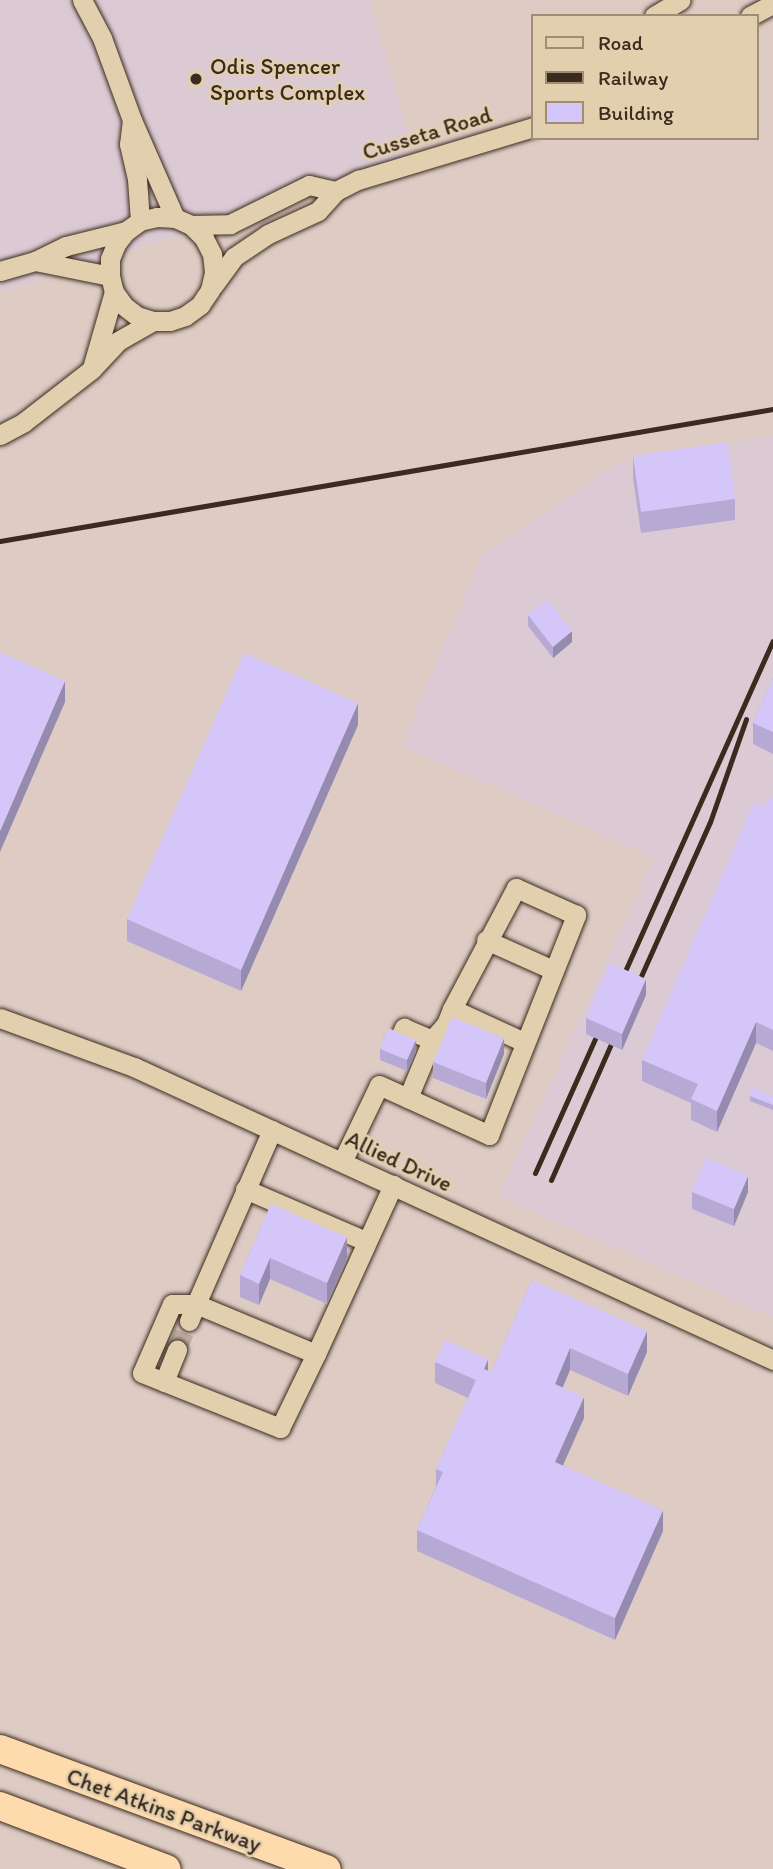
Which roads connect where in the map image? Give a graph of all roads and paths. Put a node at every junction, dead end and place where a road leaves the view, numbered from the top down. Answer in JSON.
{"nodes":[{"id":1,"x":82,"y":0,"type":"edge"},
{"id":2,"x":681,"y":0,"type":"edge"},
{"id":3,"x":773,"y":4,"type":"edge"},
{"id":4,"x":657,"y":14,"type":"edge"},
{"id":5,"x":754,"y":14,"type":"edge"},
{"id":6,"x":130,"y":113,"type":"junction"},
{"id":7,"x":532,"y":127,"type":"edge"},
{"id":8,"x":336,"y":191,"type":"junction"},
{"id":9,"x":183,"y":222,"type":"junction"},
{"id":10,"x":133,"y":226,"type":"junction"},
{"id":11,"x":34,"y":261,"type":"junction"},
{"id":12,"x":0,"y":271,"type":"edge"},
{"id":13,"x":112,"y":284,"type":"junction"},
{"id":14,"x":210,"y":290,"type":"junction"},
{"id":15,"x":153,"y":321,"type":"junction"},
{"id":16,"x":92,"y":369,"type":"junction"},
{"id":17,"x":0,"y":435,"type":"edge"},
{"id":18,"x":486,"y":940,"type":"junction"},
{"id":19,"x":553,"y":970,"type":"junction"},
{"id":20,"x":452,"y":1009,"type":"junction"},
{"id":21,"x":0,"y":1018,"type":"edge"},
{"id":22,"x":432,"y":1040,"type":"junction"},
{"id":23,"x":524,"y":1042,"type":"junction"},
{"id":24,"x":397,"y":1043,"type":"edge"},
{"id":25,"x":388,"y":1064,"type":"edge"},
{"id":26,"x":379,"y":1085,"type":"junction"},
{"id":27,"x":408,"y":1098,"type":"junction"},
{"id":28,"x":272,"y":1130,"type":"junction"},
{"id":29,"x":342,"y":1162,"type":"junction"},
{"id":30,"x":393,"y":1185,"type":"junction"},
{"id":31,"x":245,"y":1189,"type":"junction"},
{"id":32,"x":366,"y":1241,"type":"junction"},
{"id":33,"x":193,"y":1312,"type":"junction"},
{"id":34,"x":177,"y":1350,"type":"tunnel mouth"},
{"id":35,"x":316,"y":1354,"type":"junction"},
{"id":36,"x":773,"y":1360,"type":"edge"},
{"id":37,"x":164,"y":1382,"type":"junction"},
{"id":38,"x":0,"y":1749,"type":"edge"},
{"id":39,"x":0,"y":1806,"type":"edge"},
{"id":40,"x":167,"y":1869,"type":"edge"},
{"id":41,"x":327,"y":1869,"type":"edge"}],
"edges":[{"from":1,"to":6,"type":"street"},
{"from":2,"to":4,"type":"street"},
{"from":3,"to":5,"type":"street"},
{"from":6,"to":9,"type":"street"},
{"from":6,"to":10,"type":"street"},
{"from":7,"to":8,"type":"street","name":"Cusseta Road"},
{"from":8,"to":9,"type":"street","name":"Cusseta Road"},
{"from":8,"to":14,"type":"street","name":"Cusseta Road"},
{"from":9,"to":10,"type":"street","name":"Cusseta Road"},
{"from":9,"to":14,"type":"street"},
{"from":10,"to":11,"type":"street","name":"Cusseta Road"},
{"from":10,"to":13,"type":"street"},
{"from":11,"to":12,"type":"street","name":"Cusseta Road"},
{"from":11,"to":13,"type":"street","name":"Cusseta Road"},
{"from":13,"to":15,"type":"street"},
{"from":13,"to":16,"type":"street"},
{"from":14,"to":15,"type":"street","name":"Cusseta Road"},
{"from":15,"to":16,"type":"street"},
{"from":16,"to":17,"type":"street"},
{"from":18,"to":19,"type":"street"},
{"from":18,"to":19,"type":"street"},
{"from":18,"to":20,"type":"street"},
{"from":19,"to":23,"type":"street"},
{"from":20,"to":22,"type":"street"},
{"from":20,"to":23,"type":"street"},
{"from":21,"to":28,"type":"street","name":"Allied Drive"},
{"from":22,"to":24,"type":"street"},
{"from":22,"to":27,"type":"street"},
{"from":23,"to":27,"type":"street"},
{"from":25,"to":26,"type":"street"},
{"from":26,"to":27,"type":"street"},
{"from":26,"to":29,"type":"street"},
{"from":28,"to":29,"type":"street","name":"Allied Drive"},
{"from":28,"to":31,"type":"street"},
{"from":29,"to":30,"type":"street","name":"Allied Drive"},
{"from":30,"to":32,"type":"street"},
{"from":30,"to":36,"type":"street","name":"Allied Drive"},
{"from":31,"to":32,"type":"street"},
{"from":31,"to":33,"type":"street"},
{"from":32,"to":35,"type":"street"},
{"from":33,"to":35,"type":"street"},
{"from":33,"to":37,"type":"street"},
{"from":34,"to":37,"type":"street"},
{"from":35,"to":37,"type":"street"},
{"from":38,"to":41,"type":"highway","name":"Chet Atkins Parkway"},
{"from":39,"to":40,"type":"highway"}]}
